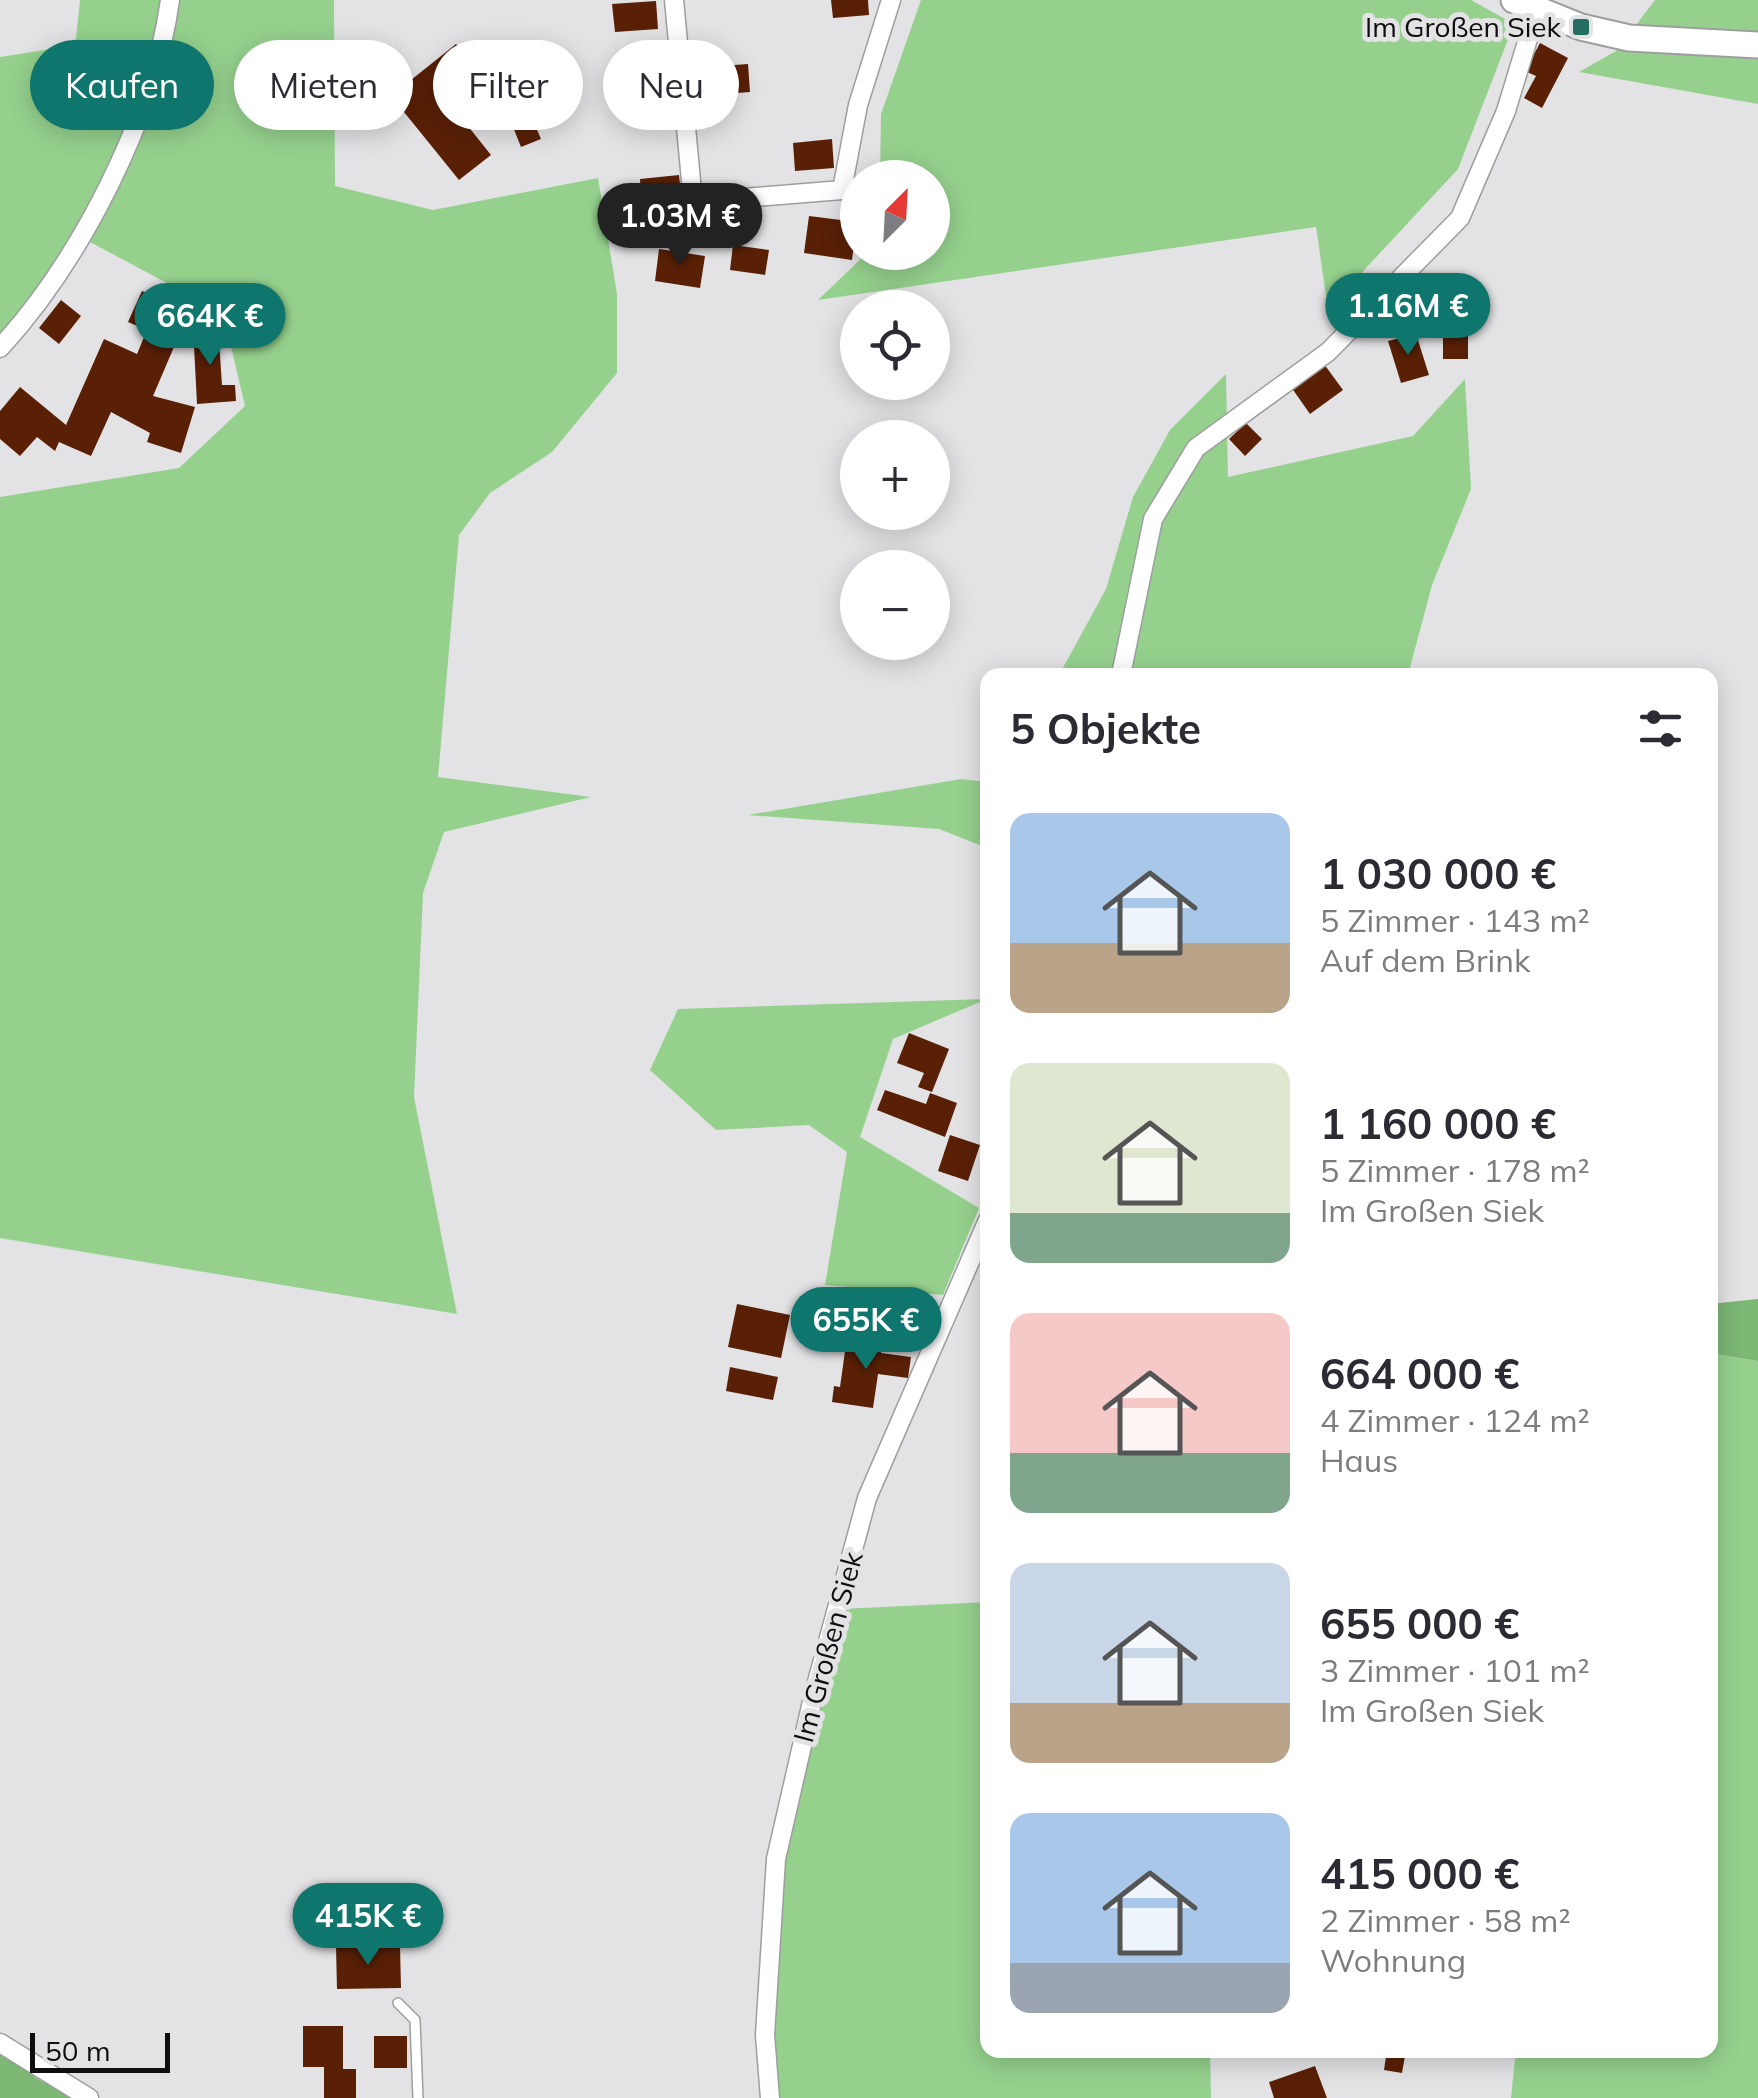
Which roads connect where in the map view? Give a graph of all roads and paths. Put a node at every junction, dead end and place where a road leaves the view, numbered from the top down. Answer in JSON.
{"nodes":[{"id":1,"x":170,"y":0,"type":"edge"},
{"id":2,"x":674,"y":0,"type":"edge"},
{"id":3,"x":891,"y":0,"type":"edge"},
{"id":4,"x":1526,"y":5,"type":"edge"},
{"id":5,"x":1758,"y":45,"type":"edge"},
{"id":6,"x":0,"y":348,"type":"edge"},
{"id":7,"x":1122,"y":668,"type":"edge"},
{"id":8,"x":980,"y":1238,"type":"edge"},
{"id":9,"x":398,"y":2003,"type":"dead end"},
{"id":10,"x":0,"y":2044,"type":"edge"},
{"id":11,"x":89,"y":2098,"type":"edge"},
{"id":12,"x":418,"y":2098,"type":"edge"},
{"id":13,"x":770,"y":2098,"type":"edge"}],
"edges":[{"from":1,"to":6,"type":"street"},
{"from":2,"to":3,"type":"street"},
{"from":4,"to":5,"type":"main road"},
{"from":4,"to":7,"type":"street"},
{"from":8,"to":13,"type":"street","name":"Im Großen Siek"},
{"from":9,"to":12,"type":"lane"},
{"from":10,"to":11,"type":"street"}]}
